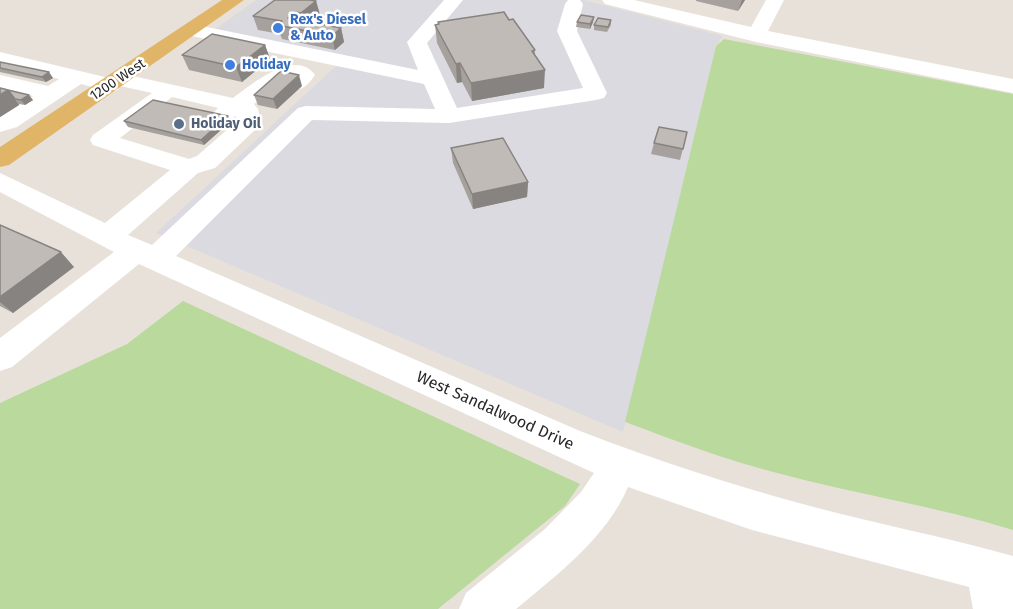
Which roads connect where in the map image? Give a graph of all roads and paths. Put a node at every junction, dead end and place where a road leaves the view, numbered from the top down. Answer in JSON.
{"nodes":[{"id":1,"x":235,"y":0,"type":"edge"},
{"id":2,"x":454,"y":0,"type":"edge"},
{"id":3,"x":611,"y":0,"type":"edge"},
{"id":4,"x":775,"y":0,"type":"edge"},
{"id":5,"x":569,"y":2,"type":"edge"},
{"id":6,"x":192,"y":30,"type":"junction"},
{"id":7,"x":756,"y":36,"type":"junction"},
{"id":8,"x":0,"y":58,"type":"edge"},
{"id":9,"x":77,"y":77,"type":"junction"},
{"id":10,"x":297,"y":78,"type":"edge"},
{"id":11,"x":433,"y":79,"type":"junction"},
{"id":12,"x":0,"y":81,"type":"edge"},
{"id":13,"x":114,"y":82,"type":"junction"},
{"id":14,"x":1013,"y":86,"type":"edge"},
{"id":15,"x":52,"y":94,"type":"junction"},
{"id":16,"x":207,"y":107,"type":"junction"},
{"id":17,"x":270,"y":108,"type":"edge"},
{"id":18,"x":13,"y":115,"type":"edge"},
{"id":19,"x":449,"y":116,"type":"junction"},
{"id":20,"x":163,"y":149,"type":"junction"},
{"id":21,"x":0,"y":159,"type":"edge"},
{"id":22,"x":0,"y":181,"type":"edge"},
{"id":23,"x":133,"y":248,"type":"junction"},
{"id":24,"x":0,"y":357,"type":"edge"},
{"id":25,"x":618,"y":464,"type":"junction"},
{"id":26,"x":999,"y":586,"type":"edge"},
{"id":27,"x":482,"y":609,"type":"edge"}],
"edges":[{"from":1,"to":6,"type":"main road","name":"1200 West"},
{"from":2,"to":11,"type":"street"},
{"from":3,"to":7,"type":"street"},
{"from":4,"to":7,"type":"street"},
{"from":5,"to":19,"type":"street"},
{"from":6,"to":11,"type":"street"},
{"from":6,"to":13,"type":"main road","name":"1200 West"},
{"from":7,"to":14,"type":"street"},
{"from":8,"to":9,"type":"street"},
{"from":9,"to":13,"type":"street"},
{"from":9,"to":15,"type":"street"},
{"from":10,"to":16,"type":"street"},
{"from":11,"to":19,"type":"street"},
{"from":12,"to":15,"type":"street"},
{"from":13,"to":16,"type":"street"},
{"from":13,"to":21,"type":"main road","name":"1200 West"},
{"from":15,"to":18,"type":"street"},
{"from":16,"to":17,"type":"street"},
{"from":16,"to":20,"type":"street"},
{"from":16,"to":20,"type":"street"},
{"from":19,"to":23,"type":"street"},
{"from":20,"to":23,"type":"street"},
{"from":22,"to":23,"type":"street","name":"West Sandalwood Drive"},
{"from":23,"to":24,"type":"street"},
{"from":23,"to":25,"type":"street","name":"West Sandalwood Drive"},
{"from":25,"to":26,"type":"street","name":"West Sandalwood Drive"},
{"from":25,"to":27,"type":"street"}]}
